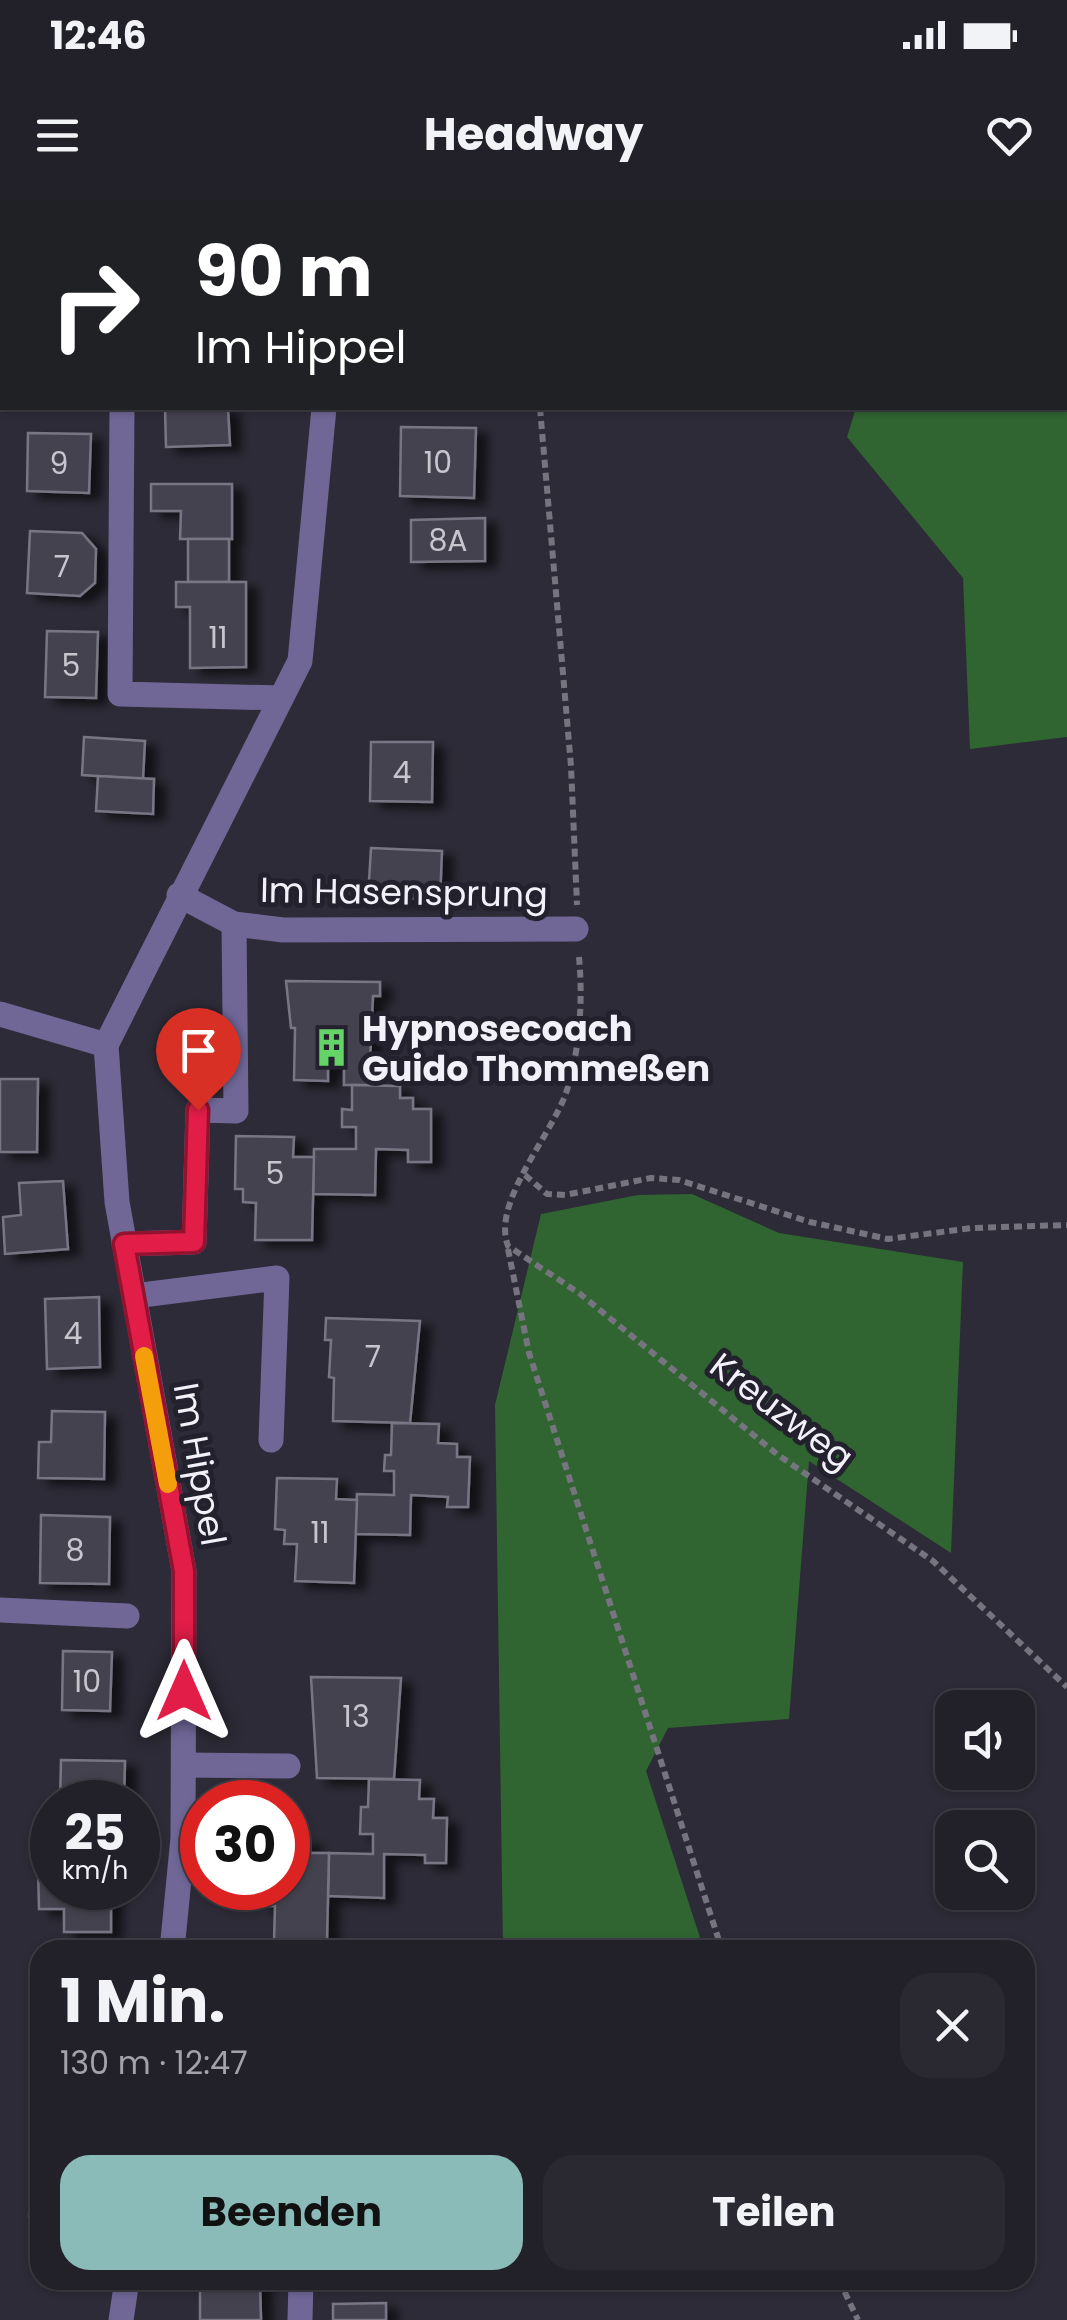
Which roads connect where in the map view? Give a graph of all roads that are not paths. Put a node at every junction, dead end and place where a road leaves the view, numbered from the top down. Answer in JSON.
{"nodes":[{"id":1,"x":122,"y":410,"type":"edge"},
{"id":2,"x":324,"y":410,"type":"edge"},
{"id":3,"x":281,"y":698,"type":"junction"},
{"id":4,"x":179,"y":895,"type":"junction"},
{"id":5,"x":234,"y":924,"type":"junction"},
{"id":6,"x":576,"y":930,"type":"road end"},
{"id":7,"x":0,"y":1014,"type":"edge"},
{"id":8,"x":106,"y":1045,"type":"junction"},
{"id":9,"x":124,"y":1244,"type":"junction"},
{"id":10,"x":134,"y":1296,"type":"junction"},
{"id":11,"x":270,"y":1440,"type":"dead end"},
{"id":12,"x":0,"y":1610,"type":"edge"},
{"id":13,"x":127,"y":1616,"type":"dead end"},
{"id":14,"x":184,"y":1765,"type":"junction"},
{"id":15,"x":288,"y":1766,"type":"dead end"},
{"id":16,"x":173,"y":1940,"type":"edge"},
{"id":17,"x":126,"y":2290,"type":"edge"},
{"id":18,"x":301,"y":2290,"type":"edge"},
{"id":19,"x":121,"y":2320,"type":"edge"},
{"id":20,"x":300,"y":2320,"type":"edge"}],
"edges":[{"from":1,"to":3,"type":"street"},
{"from":2,"to":3,"type":"street"},
{"from":3,"to":4,"type":"street"},
{"from":4,"to":5,"type":"street","name":"Im Hasensprung"},
{"from":4,"to":8,"type":"street"},
{"from":5,"to":6,"type":"street","name":"Im Hasensprung"},
{"from":5,"to":9,"type":"street"},
{"from":7,"to":8,"type":"street"},
{"from":8,"to":9,"type":"street","name":"Im Hippel"},
{"from":9,"to":10,"type":"street","name":"Im Hippel"},
{"from":10,"to":11,"type":"street"},
{"from":10,"to":14,"type":"street","name":"Im Hippel"},
{"from":12,"to":13,"type":"street"},
{"from":14,"to":15,"type":"street"},
{"from":14,"to":16,"type":"street","name":"Im Hippel"},
{"from":17,"to":19,"type":"street"},
{"from":18,"to":20,"type":"street"}]}
